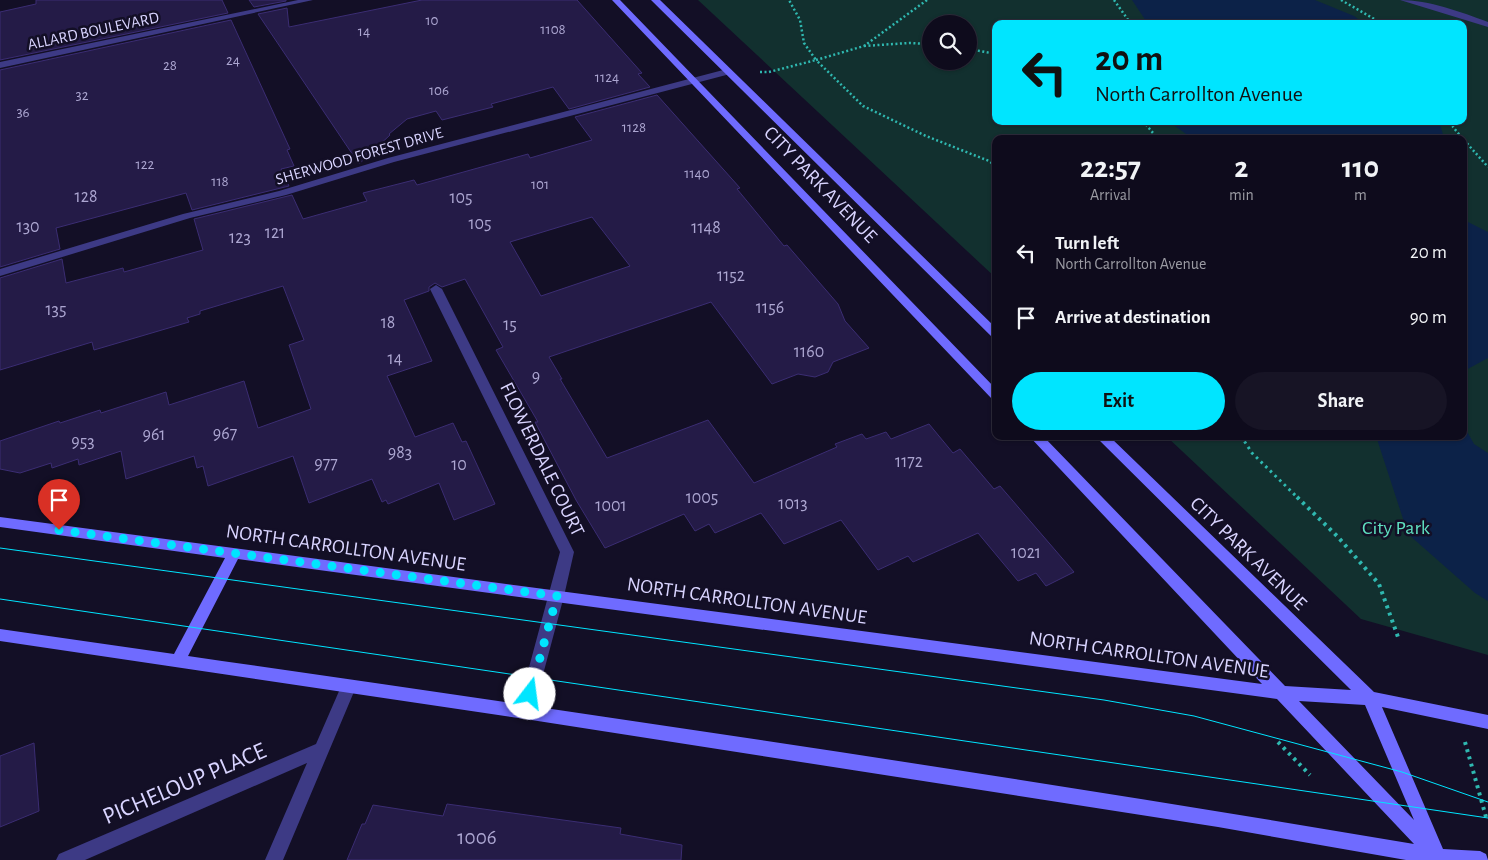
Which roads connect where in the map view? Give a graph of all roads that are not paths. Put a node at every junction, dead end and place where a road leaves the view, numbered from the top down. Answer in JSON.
{"nodes":[{"id":1,"x":309,"y":0,"type":"edge"},
{"id":2,"x":616,"y":0,"type":"edge"},
{"id":3,"x":655,"y":0,"type":"edge"},
{"id":4,"x":1404,"y":0,"type":"edge"},
{"id":5,"x":1488,"y":25,"type":"edge"},
{"id":6,"x":0,"y":65,"type":"edge"},
{"id":7,"x":728,"y":72,"type":"junction"},
{"id":8,"x":694,"y":82,"type":"junction"},
{"id":9,"x":0,"y":273,"type":"edge"},
{"id":10,"x":436,"y":289,"type":"dead end"},
{"id":11,"x":992,"y":330,"type":"edge"},
{"id":12,"x":992,"y":392,"type":"edge"},
{"id":13,"x":1039,"y":440,"type":"edge"},
{"id":14,"x":1105,"y":440,"type":"edge"},
{"id":15,"x":0,"y":522,"type":"edge"},
{"id":16,"x":234,"y":553,"type":"junction"},
{"id":17,"x":557,"y":596,"type":"junction"},
{"id":18,"x":0,"y":635,"type":"edge"},
{"id":19,"x":177,"y":662,"type":"junction"},
{"id":20,"x":348,"y":687,"type":"junction"},
{"id":21,"x":1281,"y":693,"type":"junction"},
{"id":22,"x":1370,"y":698,"type":"junction"},
{"id":23,"x":525,"y":712,"type":"junction"},
{"id":24,"x":1488,"y":722,"type":"edge"},
{"id":25,"x":322,"y":749,"type":"junction"},
{"id":26,"x":1439,"y":858,"type":"edge"},
{"id":27,"x":65,"y":860,"type":"edge"},
{"id":28,"x":274,"y":860,"type":"edge"},
{"id":29,"x":1480,"y":860,"type":"edge"}],
"edges":[{"from":1,"to":6,"type":"street","name":"ALLARD BOULEVARD"},
{"from":2,"to":8,"type":"main road","name":"CITY PARK AVENUE"},
{"from":3,"to":7,"type":"main road","name":"CITY PARK AVENUE"},
{"from":4,"to":5,"type":"street"},
{"from":7,"to":8,"type":"street","name":"SHERWOOD FOREST DRIVE"},
{"from":7,"to":11,"type":"main road","name":"CITY PARK AVENUE"},
{"from":8,"to":9,"type":"street","name":"SHERWOOD FOREST DRIVE"},
{"from":8,"to":12,"type":"main road","name":"CITY PARK AVENUE"},
{"from":10,"to":17,"type":"street","name":"FLOWERDALE COURT"},
{"from":13,"to":21,"type":"main road"},
{"from":14,"to":22,"type":"main road","name":"CITY PARK AVENUE"},
{"from":15,"to":16,"type":"main road","name":"NORTH CARROLLTON AVENUE"},
{"from":16,"to":17,"type":"main road","name":"NORTH CARROLLTON AVENUE"},
{"from":16,"to":19,"type":"main road"},
{"from":17,"to":21,"type":"main road","name":"NORTH CARROLLTON AVENUE"},
{"from":17,"to":23,"type":"street","name":"FLOWERDALE COURT"},
{"from":18,"to":19,"type":"main road"},
{"from":19,"to":20,"type":"main road"},
{"from":20,"to":23,"type":"main road"},
{"from":20,"to":25,"type":"street"},
{"from":21,"to":22,"type":"main road","name":"NORTH CARROLLTON AVENUE"},
{"from":21,"to":26,"type":"main road"},
{"from":22,"to":24,"type":"main road","name":"NORTH CARROLLTON AVENUE"},
{"from":22,"to":26,"type":"main road"},
{"from":23,"to":26,"type":"main road"},
{"from":25,"to":27,"type":"street","name":"PICHELOUP PLACE"},
{"from":25,"to":28,"type":"street"},
{"from":26,"to":29,"type":"main road"}]}
